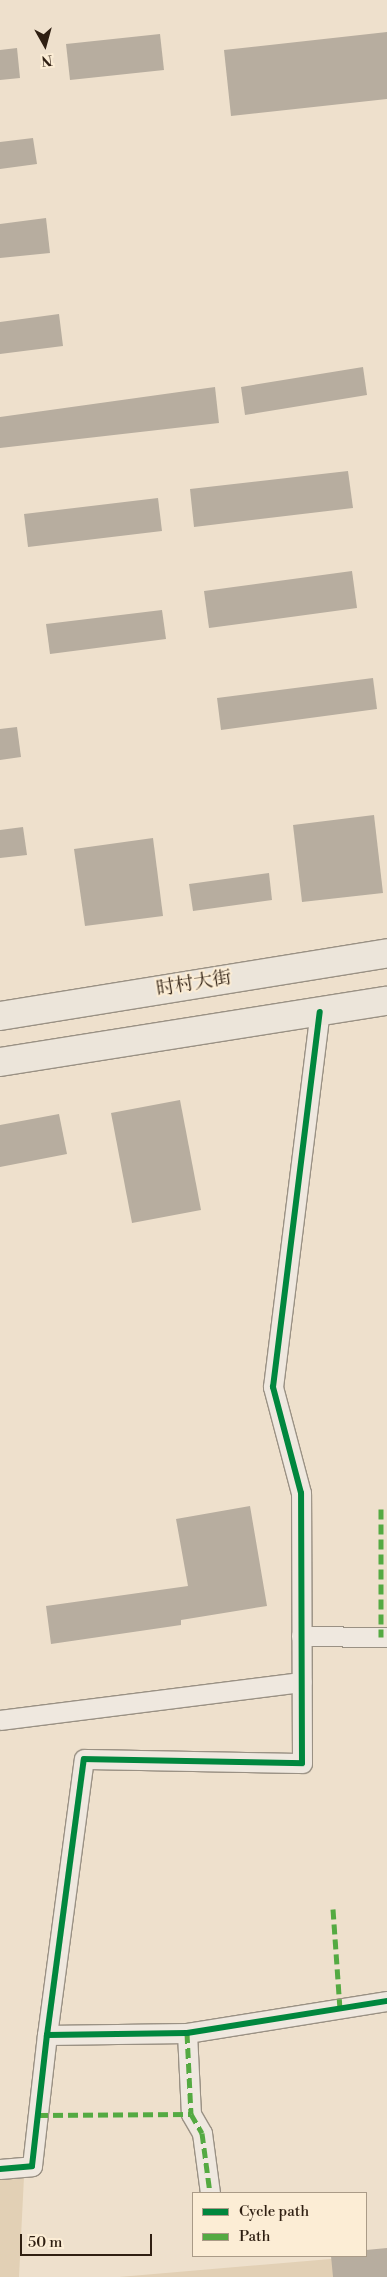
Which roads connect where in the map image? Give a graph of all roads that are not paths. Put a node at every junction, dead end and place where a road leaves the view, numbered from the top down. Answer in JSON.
{"nodes":[{"id":1,"x":387,"y":953,"type":"edge"},
{"id":2,"x":387,"y":1001,"type":"edge"},
{"id":3,"x":320,"y":1012,"type":"junction"},
{"id":4,"x":0,"y":1016,"type":"edge"},
{"id":5,"x":0,"y":1062,"type":"edge"},
{"id":6,"x":302,"y":1636,"type":"junction"},
{"id":7,"x":387,"y":1637,"type":"edge"},
{"id":8,"x":302,"y":1682,"type":"junction"},
{"id":9,"x":0,"y":1720,"type":"edge"},
{"id":10,"x":387,"y":2001,"type":"edge"},
{"id":11,"x":187,"y":2033,"type":"junction"},
{"id":12,"x":47,"y":2035,"type":"junction"},
{"id":13,"x":0,"y":2168,"type":"edge"},
{"id":14,"x":210,"y":2192,"type":"edge"}],
"edges":[{"from":1,"to":4,"type":"main road","name":"时村大街"},
{"from":2,"to":3,"type":"main road"},
{"from":3,"to":5,"type":"main road"},
{"from":3,"to":6,"type":"street"},
{"from":6,"to":7,"type":"street"},
{"from":6,"to":8,"type":"street"},
{"from":8,"to":9,"type":"street"},
{"from":8,"to":12,"type":"street"},
{"from":10,"to":11,"type":"street"},
{"from":11,"to":12,"type":"street"},
{"from":11,"to":14,"type":"street"},
{"from":12,"to":13,"type":"street"}]}
